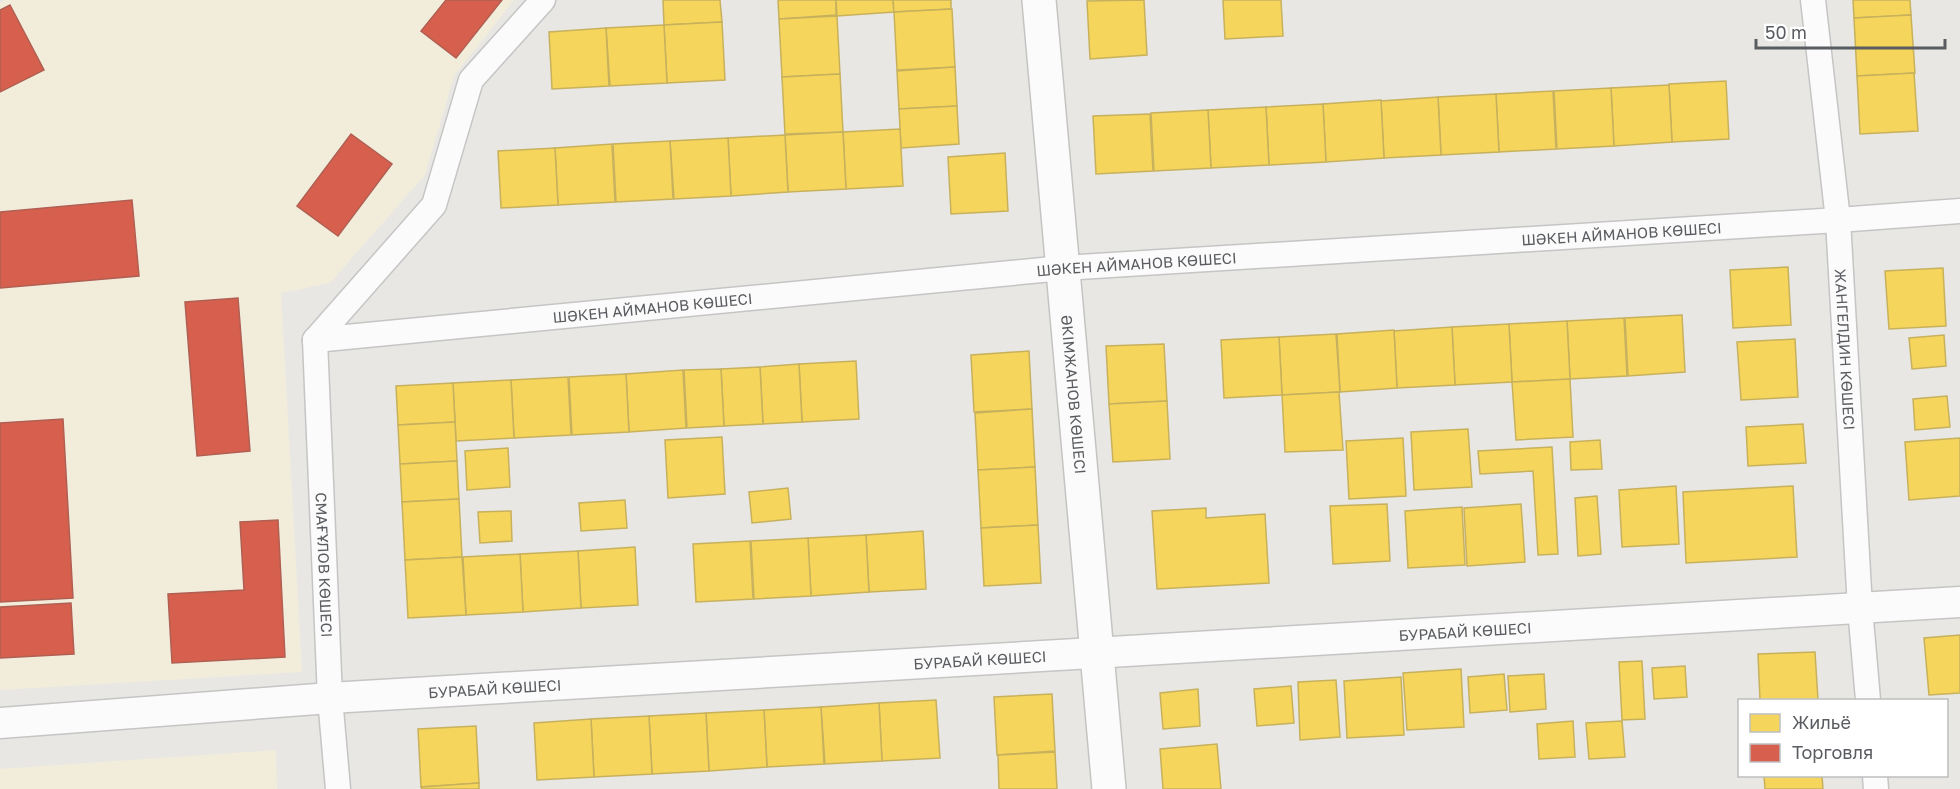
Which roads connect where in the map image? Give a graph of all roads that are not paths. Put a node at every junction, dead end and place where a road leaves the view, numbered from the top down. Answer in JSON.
{"nodes":[{"id":1,"x":543,"y":0,"type":"edge"},
{"id":2,"x":1039,"y":0,"type":"edge"},
{"id":3,"x":1812,"y":0,"type":"edge"},
{"id":4,"x":1960,"y":211,"type":"edge"},
{"id":5,"x":1838,"y":220,"type":"junction"},
{"id":6,"x":1063,"y":268,"type":"junction"},
{"id":7,"x":315,"y":340,"type":"junction"},
{"id":8,"x":1960,"y":602,"type":"edge"},
{"id":9,"x":1860,"y":608,"type":"junction"},
{"id":10,"x":1096,"y":653,"type":"junction"},
{"id":11,"x":330,"y":698,"type":"junction"},
{"id":12,"x":1868,"y":699,"type":"edge"},
{"id":13,"x":0,"y":723,"type":"edge"},
{"id":14,"x":338,"y":789,"type":"edge"},
{"id":15,"x":1109,"y":789,"type":"edge"}],
"edges":[{"from":1,"to":7,"type":"street"},
{"from":2,"to":6,"type":"main road","name":"ӘКІМЖАНОВ КӨШЕСІ"},
{"from":3,"to":5,"type":"street","name":"ЖАНГЕЛДИН КӨШЕСІ"},
{"from":4,"to":5,"type":"street","name":"ШӘКЕН АЙМАНОВ КӨШЕСІ"},
{"from":5,"to":6,"type":"street","name":"ШӘКЕН АЙМАНОВ КӨШЕСІ"},
{"from":5,"to":9,"type":"street","name":"ЖАНГЕЛДИН КӨШЕСІ"},
{"from":6,"to":7,"type":"street","name":"ШӘКЕН АЙМАНОВ КӨШЕСІ"},
{"from":6,"to":10,"type":"main road","name":"ӘКІМЖАНОВ КӨШЕСІ"},
{"from":7,"to":11,"type":"street","name":"СМАҒҰЛОВ КӨШЕСІ"},
{"from":8,"to":9,"type":"street","name":"БУРАБАЙ КӨШЕСІ"},
{"from":9,"to":10,"type":"street","name":"БУРАБАЙ КӨШЕСІ"},
{"from":9,"to":12,"type":"street","name":"ЖАНГЕЛДИН КӨШЕСІ"},
{"from":10,"to":11,"type":"street","name":"БУРАБАЙ КӨШЕСІ"},
{"from":10,"to":15,"type":"main road","name":"ӘКІМЖАНОВ КӨШЕСІ"},
{"from":11,"to":13,"type":"street","name":"БУРАБАЙ КӨШЕСІ"},
{"from":11,"to":14,"type":"street","name":"СМАҒҰЛОВ КӨШЕСІ"}]}
